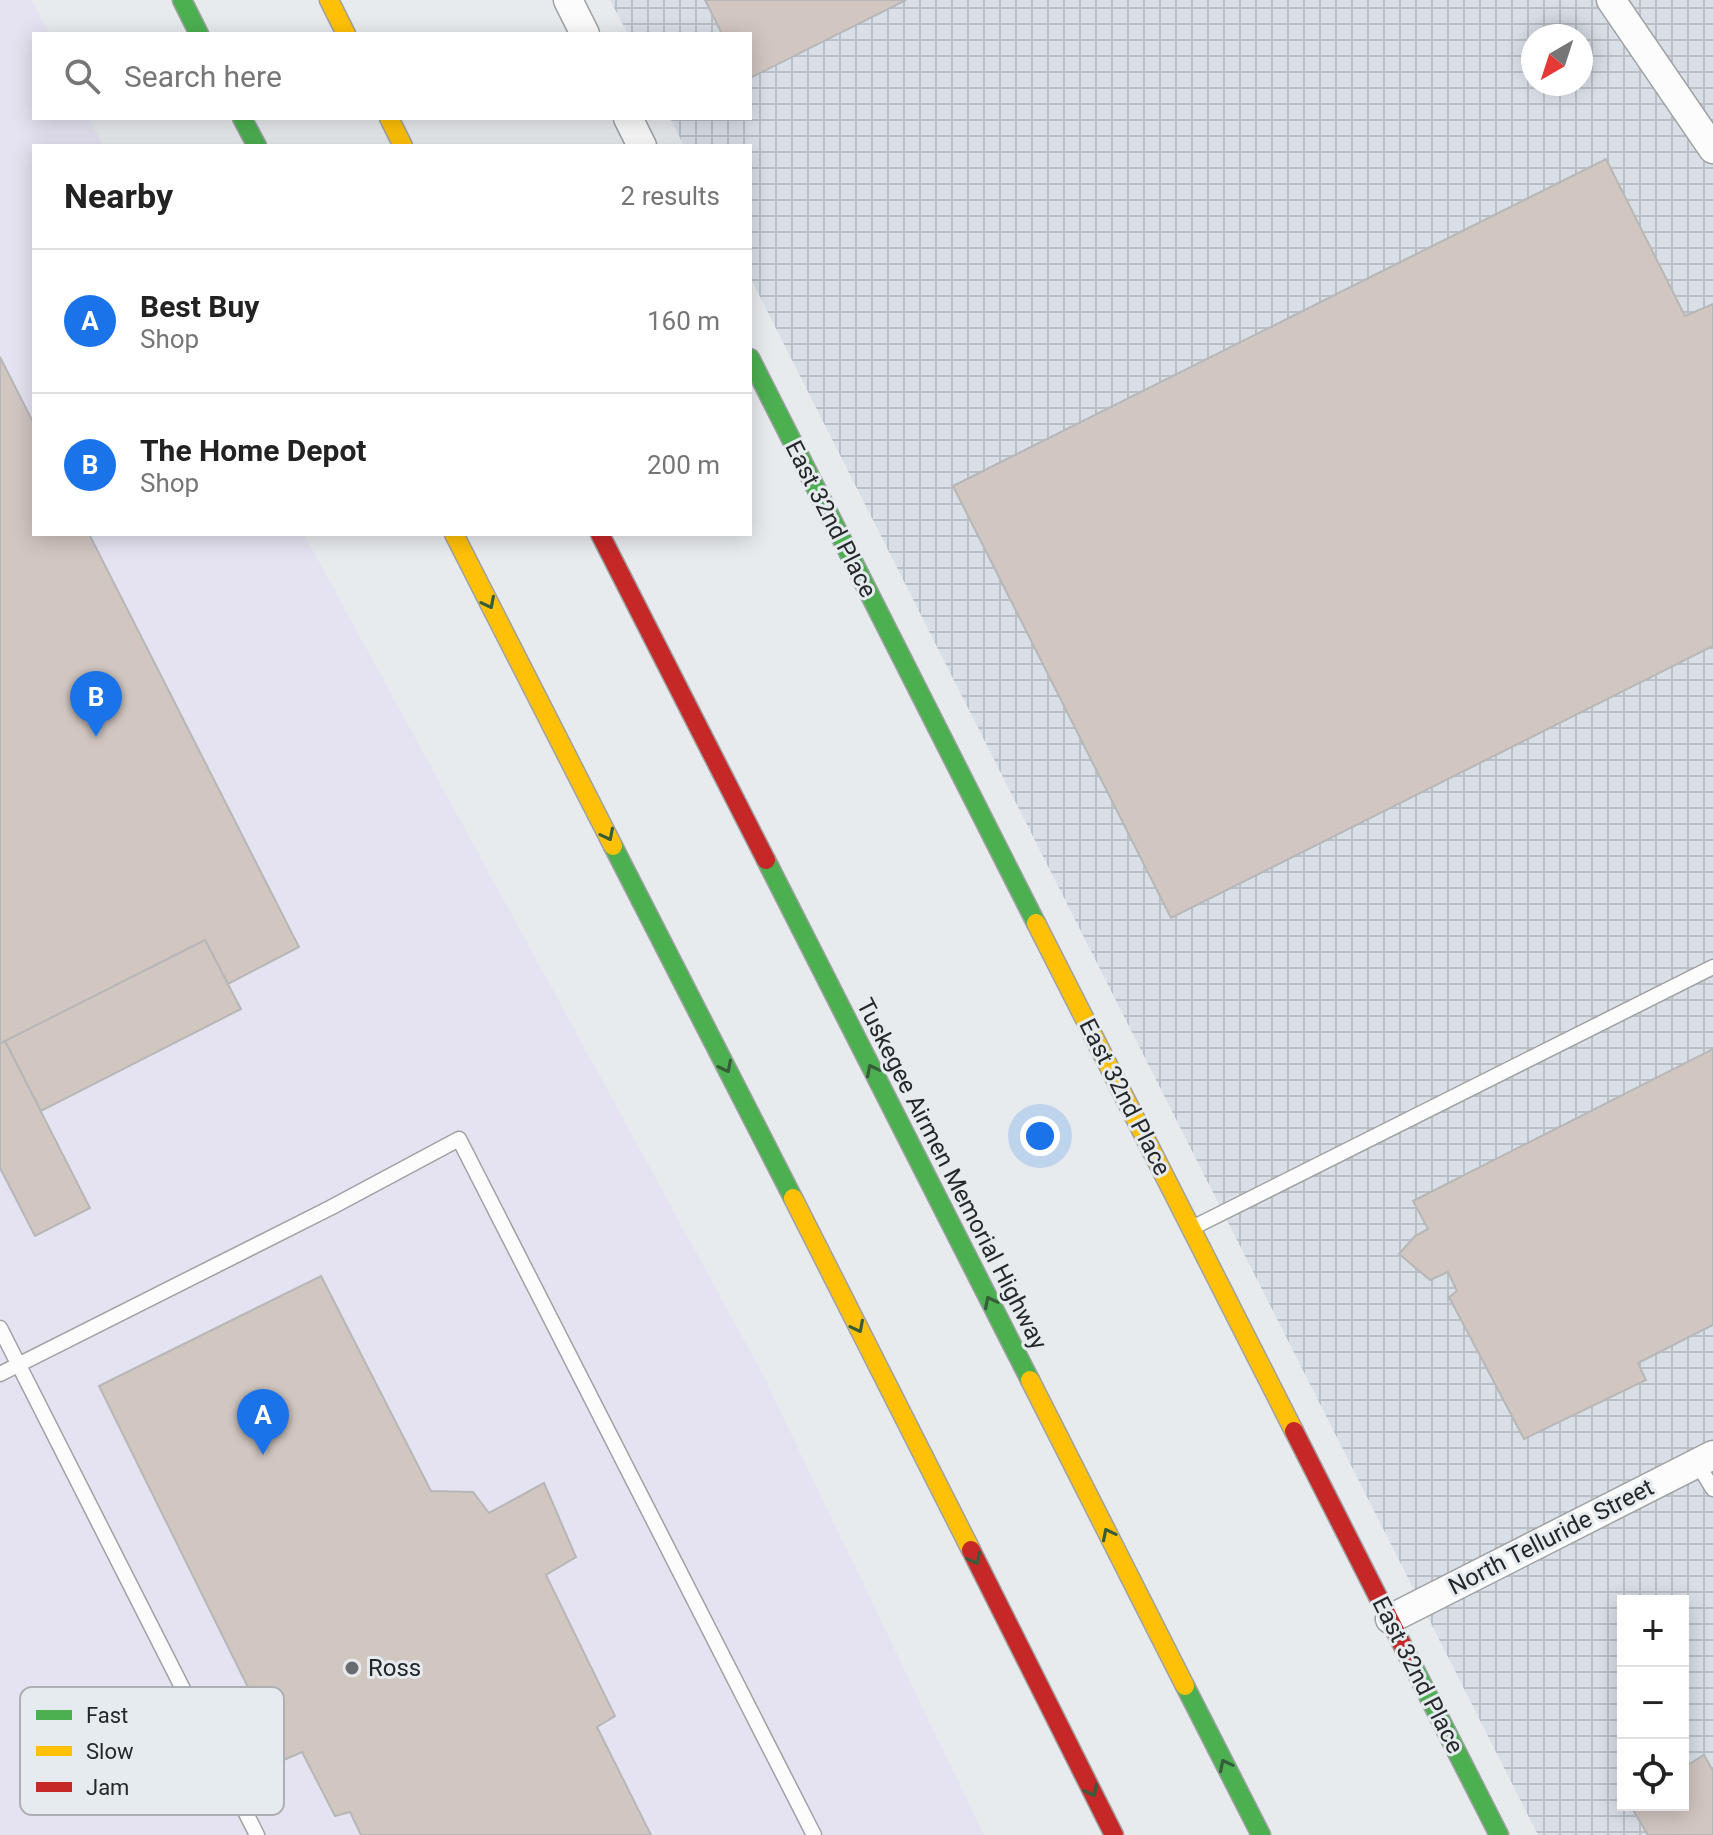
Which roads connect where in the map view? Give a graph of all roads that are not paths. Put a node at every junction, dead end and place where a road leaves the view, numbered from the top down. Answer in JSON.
{"nodes":[{"id":1,"x":182,"y":0,"type":"edge"},
{"id":2,"x":329,"y":0,"type":"edge"},
{"id":3,"x":568,"y":0,"type":"edge"},
{"id":4,"x":1611,"y":0,"type":"edge"},
{"id":5,"x":198,"y":32,"type":"edge"},
{"id":6,"x":345,"y":32,"type":"edge"},
{"id":7,"x":584,"y":32,"type":"edge"},
{"id":8,"x":243,"y":120,"type":"edge"},
{"id":9,"x":390,"y":120,"type":"edge"},
{"id":10,"x":629,"y":120,"type":"edge"},
{"id":11,"x":256,"y":144,"type":"edge"},
{"id":12,"x":402,"y":144,"type":"edge"},
{"id":13,"x":641,"y":144,"type":"edge"},
{"id":14,"x":1713,"y":149,"type":"edge"},
{"id":15,"x":752,"y":362,"type":"edge"},
{"id":16,"x":455,"y":536,"type":"edge"},
{"id":17,"x":601,"y":536,"type":"edge"},
{"id":18,"x":1713,"y":967,"type":"edge"},
{"id":19,"x":1191,"y":1228,"type":"junction"},
{"id":20,"x":0,"y":1328,"type":"edge"},
{"id":21,"x":18,"y":1365,"type":"junction"},
{"id":22,"x":0,"y":1374,"type":"edge"},
{"id":23,"x":1705,"y":1459,"type":"edge"},
{"id":24,"x":1713,"y":1489,"type":"edge"},
{"id":25,"x":1390,"y":1619,"type":"junction"},
{"id":26,"x":182,"y":1687,"type":"edge"},
{"id":27,"x":247,"y":1815,"type":"edge"},
{"id":28,"x":257,"y":1835,"type":"edge"},
{"id":29,"x":814,"y":1835,"type":"edge"},
{"id":30,"x":1114,"y":1835,"type":"edge"},
{"id":31,"x":1261,"y":1835,"type":"edge"},
{"id":32,"x":1499,"y":1835,"type":"edge"}],
"edges":[{"from":1,"to":5,"type":"main road"},
{"from":2,"to":6,"type":"main road"},
{"from":3,"to":7,"type":"street"},
{"from":4,"to":14,"type":"street"},
{"from":8,"to":11,"type":"main road"},
{"from":9,"to":12,"type":"main road"},
{"from":10,"to":13,"type":"street"},
{"from":15,"to":19,"type":"main road","name":"East 32nd Place"},
{"from":16,"to":30,"type":"main road","one_way":true},
{"from":31,"to":17,"type":"main road","name":"Tuskegee Airmen Memorial Highway","one_way":true},
{"from":18,"to":19,"type":"lane"},
{"from":19,"to":25,"type":"main road","name":"East 32nd Place"},
{"from":20,"to":21,"type":"lane"},
{"from":21,"to":22,"type":"lane"},
{"from":21,"to":26,"type":"lane"},
{"from":21,"to":29,"type":"lane"},
{"from":23,"to":24,"type":"lane"},
{"from":23,"to":25,"type":"street","name":"North Telluride Street"},
{"from":25,"to":32,"type":"main road","name":"East 32nd Place"},
{"from":27,"to":28,"type":"lane"}]}
